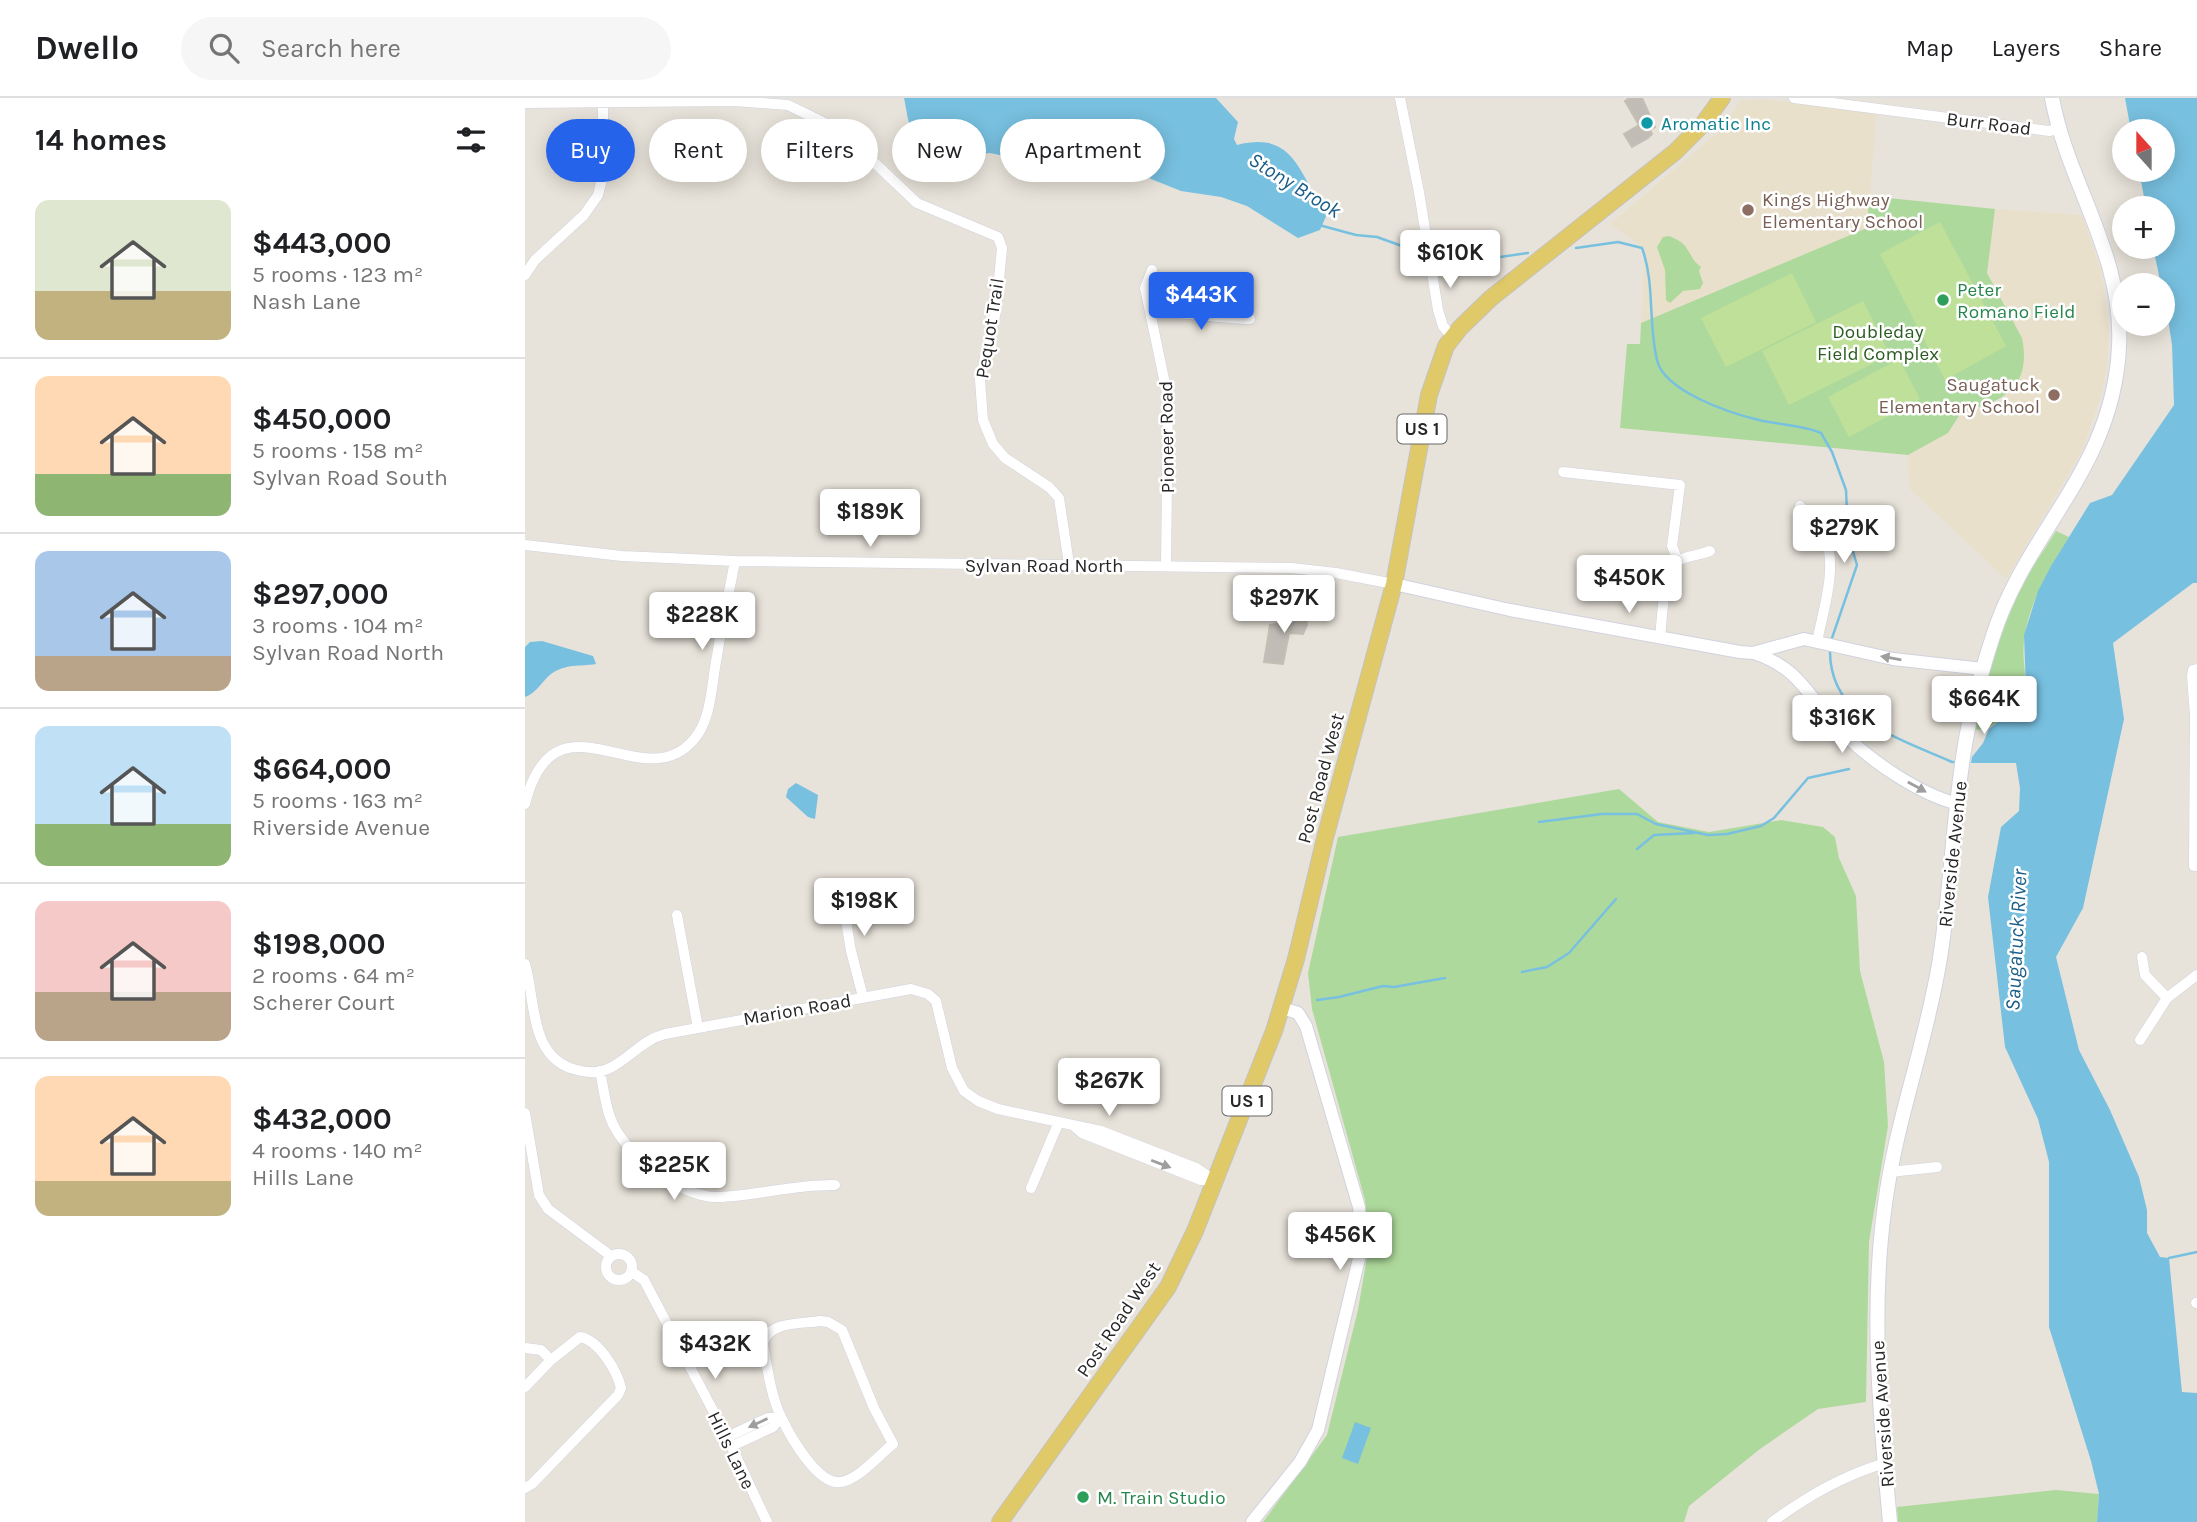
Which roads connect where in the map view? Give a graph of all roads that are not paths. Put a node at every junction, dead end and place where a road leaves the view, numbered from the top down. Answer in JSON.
{"nodes":[{"id":1,"x":1400,"y":98,"type":"edge"},
{"id":2,"x":1722,"y":98,"type":"edge"},
{"id":3,"x":1794,"y":98,"type":"edge"},
{"id":4,"x":2052,"y":98,"type":"edge"},
{"id":5,"x":525,"y":103,"type":"edge"},
{"id":6,"x":603,"y":103,"type":"junction"},
{"id":7,"x":2059,"y":129,"type":"junction"},
{"id":8,"x":1152,"y":270,"type":"dead end"},
{"id":9,"x":525,"y":275,"type":"edge"},
{"id":10,"x":1151,"y":314,"type":"junction"},
{"id":11,"x":1250,"y":319,"type":"dead end"},
{"id":12,"x":1452,"y":337,"type":"junction"},
{"id":13,"x":1563,"y":472,"type":"dead end"},
{"id":14,"x":1800,"y":506,"type":"dead end"},
{"id":15,"x":525,"y":545,"type":"edge"},
{"id":16,"x":1710,"y":551,"type":"dead end"},
{"id":17,"x":735,"y":561,"type":"junction"},
{"id":18,"x":1678,"y":561,"type":"junction"},
{"id":19,"x":1069,"y":564,"type":"junction"},
{"id":20,"x":1166,"y":566,"type":"junction"},
{"id":21,"x":1394,"y":584,"type":"junction"},
{"id":22,"x":1660,"y":638,"type":"junction"},
{"id":23,"x":1822,"y":643,"type":"junction"},
{"id":24,"x":1753,"y":653,"type":"junction"},
{"id":25,"x":1787,"y":667,"type":"junction"},
{"id":26,"x":1983,"y":669,"type":"junction"},
{"id":27,"x":2197,"y":669,"type":"edge"},
{"id":28,"x":525,"y":804,"type":"edge"},
{"id":29,"x":1958,"y":804,"type":"junction"},
{"id":30,"x":2196,"y":866,"type":"edge"},
{"id":31,"x":840,"y":886,"type":"dead end"},
{"id":32,"x":677,"y":915,"type":"dead end"},
{"id":33,"x":2142,"y":957,"type":"dead end"},
{"id":34,"x":525,"y":964,"type":"edge"},
{"id":35,"x":2197,"y":975,"type":"edge"},
{"id":36,"x":863,"y":997,"type":"junction"},
{"id":37,"x":2167,"y":998,"type":"junction"},
{"id":38,"x":1282,"y":1008,"type":"junction"},
{"id":39,"x":698,"y":1028,"type":"junction"},
{"id":40,"x":2140,"y":1040,"type":"dead end"},
{"id":41,"x":600,"y":1071,"type":"junction"},
{"id":42,"x":525,"y":1113,"type":"edge"},
{"id":43,"x":1058,"y":1124,"type":"junction"},
{"id":44,"x":1937,"y":1167,"type":"dead end"},
{"id":45,"x":1890,"y":1172,"type":"junction"},
{"id":46,"x":1215,"y":1181,"type":"junction"},
{"id":47,"x":835,"y":1185,"type":"dead end"},
{"id":48,"x":1031,"y":1188,"type":"dead end"},
{"id":49,"x":611,"y":1256,"type":"junction"},
{"id":50,"x":632,"y":1272,"type":"junction"},
{"id":51,"x":525,"y":1348,"type":"edge"},
{"id":52,"x":551,"y":1360,"type":"junction"},
{"id":53,"x":525,"y":1387,"type":"edge"},
{"id":54,"x":781,"y":1417,"type":"junction"},
{"id":55,"x":729,"y":1442,"type":"junction"},
{"id":56,"x":1885,"y":1463,"type":"junction"},
{"id":57,"x":525,"y":1488,"type":"edge"},
{"id":58,"x":767,"y":1522,"type":"edge"},
{"id":59,"x":1000,"y":1522,"type":"edge"},
{"id":60,"x":1252,"y":1522,"type":"edge"},
{"id":61,"x":1772,"y":1522,"type":"edge"},
{"id":62,"x":1890,"y":1522,"type":"edge"}],
"edges":[{"from":1,"to":12,"type":"street"},
{"from":2,"to":12,"type":"main road","name":"Post Road West","number":"US 1"},
{"from":3,"to":7,"type":"street","name":"Burr Road"},
{"from":4,"to":7,"type":"main road","name":"Riverside Avenue"},
{"from":5,"to":6,"type":"street","name":"Pequot Trail"},
{"from":6,"to":9,"type":"street"},
{"from":6,"to":19,"type":"street","name":"Pequot Trail"},
{"from":7,"to":26,"type":"main road","name":"Riverside Avenue"},
{"from":8,"to":10,"type":"street","name":"Pioneer Road"},
{"from":10,"to":11,"type":"street"},
{"from":10,"to":20,"type":"street","name":"Pioneer Road"},
{"from":12,"to":21,"type":"main road","name":"Post Road West","number":"US 1"},
{"from":13,"to":18,"type":"street"},
{"from":14,"to":23,"type":"street"},
{"from":15,"to":17,"type":"street","name":"Sylvan Road North"},
{"from":16,"to":18,"type":"street"},
{"from":17,"to":19,"type":"street","name":"Sylvan Road North"},
{"from":17,"to":28,"type":"street"},
{"from":18,"to":22,"type":"street"},
{"from":19,"to":20,"type":"street","name":"Sylvan Road North"},
{"from":20,"to":21,"type":"street","name":"Sylvan Road North"},
{"from":21,"to":22,"type":"street"},
{"from":21,"to":38,"type":"main road","name":"Post Road West","number":"US 1"},
{"from":22,"to":24,"type":"street"},
{"from":23,"to":24,"type":"street"},
{"from":23,"to":25,"type":"street"},
{"from":26,"to":23,"type":"street","one_way":true},
{"from":24,"to":25,"type":"street"},
{"from":25,"to":29,"type":"street","one_way":true},
{"from":26,"to":29,"type":"main road","name":"Riverside Avenue"},
{"from":27,"to":30,"type":"street"},
{"from":29,"to":45,"type":"main road","name":"Riverside Avenue"},
{"from":31,"to":36,"type":"street"},
{"from":32,"to":39,"type":"street"},
{"from":33,"to":37,"type":"street"},
{"from":34,"to":41,"type":"street"},
{"from":35,"to":37,"type":"street"},
{"from":36,"to":39,"type":"street","name":"Marion Road"},
{"from":36,"to":43,"type":"street","name":"Marion Road"},
{"from":37,"to":40,"type":"street"},
{"from":38,"to":46,"type":"main road","name":"Post Road West","number":"US 1"},
{"from":38,"to":60,"type":"street"},
{"from":39,"to":41,"type":"street","name":"Marion Road"},
{"from":41,"to":47,"type":"street"},
{"from":42,"to":49,"type":"street","name":"Hills Lane"},
{"from":43,"to":46,"type":"street","name":"Marion Road"},
{"from":43,"to":48,"type":"street"},
{"from":44,"to":45,"type":"street"},
{"from":45,"to":56,"type":"main road","name":"Riverside Avenue"},
{"from":46,"to":59,"type":"main road","name":"Post Road West","number":"US 1"},
{"from":49,"to":50,"type":"street","name":"Hills Lane"},
{"from":49,"to":50,"type":"street","name":"Hills Lane"},
{"from":50,"to":55,"type":"street","name":"Hills Lane"},
{"from":51,"to":52,"type":"street"},
{"from":52,"to":53,"type":"street"},
{"from":52,"to":57,"type":"street"},
{"from":54,"to":54,"type":"street"},
{"from":54,"to":55,"type":"street"},
{"from":55,"to":58,"type":"street","name":"Hills Lane"},
{"from":56,"to":61,"type":"street"},
{"from":56,"to":62,"type":"main road","name":"Riverside Avenue"}]}
